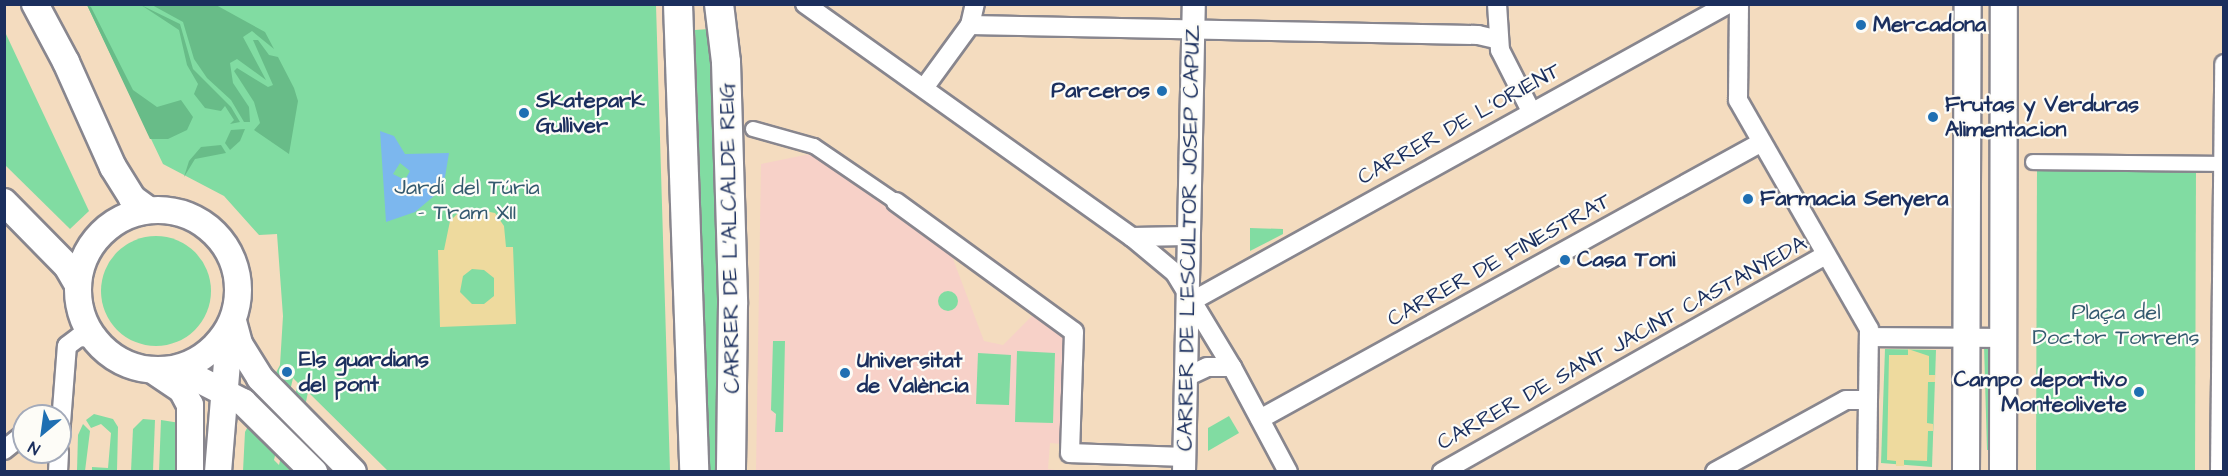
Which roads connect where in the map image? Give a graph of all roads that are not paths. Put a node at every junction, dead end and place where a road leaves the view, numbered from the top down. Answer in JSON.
{"nodes":[{"id":1,"x":35,"y":4,"type":"edge"},
{"id":2,"x":678,"y":4,"type":"edge"},
{"id":3,"x":805,"y":4,"type":"edge"},
{"id":4,"x":975,"y":4,"type":"edge"},
{"id":5,"x":1194,"y":4,"type":"edge"},
{"id":6,"x":1497,"y":4,"type":"edge"},
{"id":7,"x":1728,"y":4,"type":"edge"},
{"id":8,"x":1739,"y":4,"type":"edge"},
{"id":9,"x":1968,"y":4,"type":"edge"},
{"id":10,"x":2004,"y":4,"type":"edge"},
{"id":11,"x":724,"y":5,"type":"edge"},
{"id":12,"x":970,"y":25,"type":"junction"},
{"id":13,"x":1194,"y":27,"type":"junction"},
{"id":14,"x":1496,"y":39,"type":"junction"},
{"id":15,"x":2223,"y":64,"type":"edge"},
{"id":16,"x":924,"y":88,"type":"junction"},
{"id":17,"x":1531,"y":111,"type":"junction"},
{"id":18,"x":753,"y":129,"type":"dead end"},
{"id":19,"x":1760,"y":143,"type":"junction"},
{"id":20,"x":2033,"y":162,"type":"dead end"},
{"id":21,"x":2222,"y":164,"type":"junction"},
{"id":22,"x":4,"y":202,"type":"edge"},
{"id":23,"x":896,"y":202,"type":"joint"},
{"id":24,"x":146,"y":208,"type":"junction"},
{"id":25,"x":1188,"y":236,"type":"junction"},
{"id":26,"x":1132,"y":237,"type":"junction"},
{"id":27,"x":2223,"y":251,"type":"edge"},
{"id":28,"x":1826,"y":255,"type":"junction"},
{"id":29,"x":77,"y":283,"type":"junction"},
{"id":30,"x":1190,"y":286,"type":"junction"},
{"id":31,"x":1214,"y":287,"type":"junction"},
{"id":32,"x":231,"y":324,"type":"junction"},
{"id":33,"x":1965,"y":336,"type":"junction"},
{"id":34,"x":1869,"y":337,"type":"junction"},
{"id":35,"x":93,"y":338,"type":"junction"},
{"id":36,"x":2002,"y":338,"type":"junction"},
{"id":37,"x":1232,"y":367,"type":"junction"},
{"id":38,"x":158,"y":370,"type":"junction"},
{"id":39,"x":1186,"y":377,"type":"junction"},
{"id":40,"x":225,"y":390,"type":"junction"},
{"id":41,"x":1867,"y":400,"type":"junction"},
{"id":42,"x":62,"y":403,"type":"edge"},
{"id":43,"x":1260,"y":419,"type":"junction"},
{"id":44,"x":1184,"y":464,"type":"edge"},
{"id":45,"x":1867,"y":470,"type":"edge"},
{"id":46,"x":190,"y":471,"type":"edge"},
{"id":47,"x":218,"y":471,"type":"edge"},
{"id":48,"x":314,"y":471,"type":"edge"},
{"id":49,"x":353,"y":471,"type":"edge"},
{"id":50,"x":694,"y":471,"type":"edge"},
{"id":51,"x":731,"y":471,"type":"edge"},
{"id":52,"x":1288,"y":471,"type":"edge"},
{"id":53,"x":1442,"y":471,"type":"edge"},
{"id":54,"x":1715,"y":471,"type":"edge"},
{"id":55,"x":1966,"y":471,"type":"edge"},
{"id":56,"x":2003,"y":471,"type":"edge"},
{"id":57,"x":2220,"y":471,"type":"edge"}],
"edges":[{"from":1,"to":24,"type":"main road"},
{"from":2,"to":50,"type":"main road","name":"CARRER DE L'ALCALDE REIG"},
{"from":3,"to":16,"type":"street"},
{"from":4,"to":12,"type":"street"},
{"from":5,"to":13,"type":"street","name":"CARRER DE L'ESCULTOR JOSEP CAPUZ"},
{"from":6,"to":14,"type":"street"},
{"from":7,"to":17,"type":"street","name":"CARRER DE L’ORIENT"},
{"from":8,"to":19,"type":"street"},
{"from":9,"to":33,"type":"main road"},
{"from":10,"to":36,"type":"main road"},
{"from":11,"to":51,"type":"main road","name":"CARRER DE L'ALCALDE REIG"},
{"from":12,"to":13,"type":"street"},
{"from":12,"to":16,"type":"street"},
{"from":13,"to":14,"type":"street"},
{"from":13,"to":25,"type":"street","name":"CARRER DE L'ESCULTOR JOSEP CAPUZ"},
{"from":14,"to":17,"type":"street"},
{"from":15,"to":21,"type":"street"},
{"from":16,"to":26,"type":"street"},
{"from":17,"to":31,"type":"street","name":"CARRER DE L’ORIENT"},
{"from":18,"to":23,"type":"street"},
{"from":19,"to":28,"type":"street"},
{"from":19,"to":43,"type":"street","name":"CARRER DE FINESTRAT"},
{"from":20,"to":21,"type":"street"},
{"from":21,"to":27,"type":"street"},
{"from":22,"to":29,"type":"main road"},
{"from":23,"to":44,"type":"street"},
{"from":24,"to":29,"type":"main road"},
{"from":24,"to":32,"type":"main road"},
{"from":25,"to":26,"type":"street"},
{"from":25,"to":30,"type":"street","name":"CARRER DE L'ESCULTOR JOSEP CAPUZ"},
{"from":26,"to":30,"type":"street"},
{"from":27,"to":57,"type":"street"},
{"from":28,"to":34,"type":"street"},
{"from":28,"to":53,"type":"street","name":"CARRER DE SANT JACINT CASTANYEDA"},
{"from":29,"to":35,"type":"main road"},
{"from":30,"to":31,"type":"street","name":"CARRER DE L’ORIENT"},
{"from":30,"to":31,"type":"street"},
{"from":30,"to":37,"type":"street"},
{"from":30,"to":39,"type":"street","name":"CARRER DE L'ESCULTOR JOSEP CAPUZ"},
{"from":32,"to":38,"type":"main road"},
{"from":32,"to":40,"type":"main road"},
{"from":32,"to":49,"type":"main road"},
{"from":33,"to":34,"type":"street"},
{"from":33,"to":36,"type":"street"},
{"from":33,"to":55,"type":"main road"},
{"from":34,"to":41,"type":"street"},
{"from":35,"to":38,"type":"main road"},
{"from":35,"to":42,"type":"street"},
{"from":36,"to":56,"type":"main road"},
{"from":37,"to":39,"type":"street"},
{"from":37,"to":43,"type":"street"},
{"from":38,"to":40,"type":"main road"},
{"from":38,"to":46,"type":"main road"},
{"from":39,"to":44,"type":"street","name":"CARRER DE L'ESCULTOR JOSEP CAPUZ"},
{"from":40,"to":47,"type":"main road"},
{"from":40,"to":48,"type":"main road"},
{"from":41,"to":45,"type":"street"},
{"from":41,"to":54,"type":"street"},
{"from":43,"to":52,"type":"street"}]}
